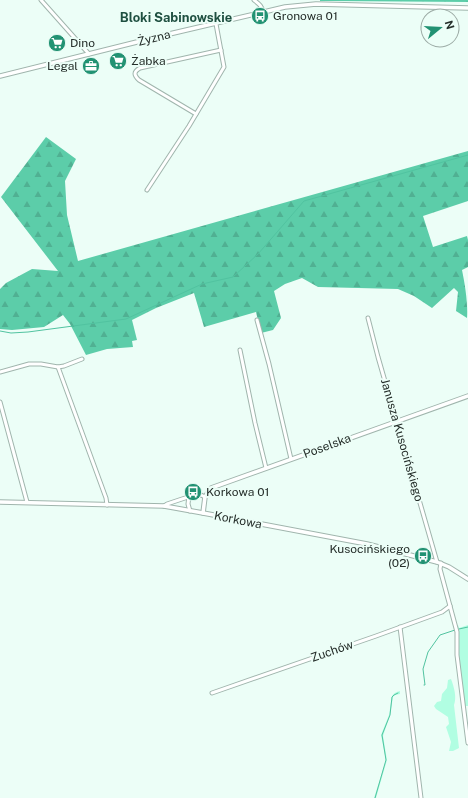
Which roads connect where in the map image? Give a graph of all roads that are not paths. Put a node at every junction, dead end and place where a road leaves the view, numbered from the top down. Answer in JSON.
{"nodes":[{"id":1,"x":41,"y":0,"type":"edge"},
{"id":2,"x":254,"y":0,"type":"edge"},
{"id":3,"x":468,"y":8,"type":"edge"},
{"id":4,"x":263,"y":12,"type":"junction"},
{"id":5,"x":216,"y":24,"type":"junction"},
{"id":6,"x":221,"y":50,"type":"junction"},
{"id":7,"x":89,"y":54,"type":"junction"},
{"id":8,"x":0,"y":76,"type":"edge"},
{"id":9,"x":196,"y":114,"type":"junction"},
{"id":10,"x":147,"y":190,"type":"dead end"},
{"id":11,"x":368,"y":318,"type":"dead end"},
{"id":12,"x":257,"y":320,"type":"dead end"},
{"id":13,"x":240,"y":350,"type":"dead end"},
{"id":14,"x":82,"y":359,"type":"dead end"},
{"id":15,"x":58,"y":367,"type":"junction"},
{"id":16,"x":0,"y":372,"type":"edge"},
{"id":17,"x":468,"y":396,"type":"edge"},
{"id":18,"x":0,"y":402,"type":"edge"},
{"id":19,"x":397,"y":422,"type":"junction"},
{"id":20,"x":291,"y":459,"type":"junction"},
{"id":21,"x":266,"y":468,"type":"junction"},
{"id":22,"x":189,"y":496,"type":"junction"},
{"id":23,"x":205,"y":497,"type":"junction"},
{"id":24,"x":0,"y":502,"type":"edge"},
{"id":25,"x":28,"y":502,"type":"junction"},
{"id":26,"x":107,"y":504,"type":"junction"},
{"id":27,"x":164,"y":506,"type":"junction"},
{"id":28,"x":190,"y":511,"type":"junction"},
{"id":29,"x":203,"y":513,"type":"junction"},
{"id":30,"x":439,"y":562,"type":"junction"},
{"id":31,"x":468,"y":579,"type":"edge"},
{"id":32,"x":450,"y":606,"type":"junction"},
{"id":33,"x":400,"y":627,"type":"junction"},
{"id":34,"x":212,"y":693,"type":"dead end"},
{"id":35,"x":468,"y":742,"type":"edge"},
{"id":36,"x":421,"y":798,"type":"edge"}],
"edges":[{"from":1,"to":7,"type":"street"},
{"from":2,"to":4,"type":"street"},
{"from":3,"to":4,"type":"street","name":"Żyzna"},
{"from":4,"to":5,"type":"street","name":"Żyzna"},
{"from":5,"to":6,"type":"street"},
{"from":5,"to":7,"type":"street","name":"Żyzna"},
{"from":6,"to":9,"type":"street"},
{"from":6,"to":9,"type":"street"},
{"from":7,"to":8,"type":"street","name":"Żyzna"},
{"from":9,"to":10,"type":"street"},
{"from":11,"to":19,"type":"street","name":"Janusza Kusocińskiego"},
{"from":12,"to":20,"type":"street"},
{"from":13,"to":21,"type":"street"},
{"from":14,"to":15,"type":"street"},
{"from":15,"to":16,"type":"street"},
{"from":15,"to":26,"type":"street"},
{"from":17,"to":19,"type":"street","name":"Poselska"},
{"from":18,"to":25,"type":"street"},
{"from":19,"to":20,"type":"street","name":"Poselska"},
{"from":19,"to":30,"type":"street","name":"Janusza Kusocińskiego"},
{"from":20,"to":21,"type":"street","name":"Poselska"},
{"from":21,"to":23,"type":"street","name":"Poselska"},
{"from":22,"to":23,"type":"street"},
{"from":22,"to":27,"type":"street"},
{"from":22,"to":28,"type":"street"},
{"from":23,"to":29,"type":"street"},
{"from":24,"to":25,"type":"street","name":"Korkowa"},
{"from":25,"to":26,"type":"street","name":"Korkowa"},
{"from":26,"to":27,"type":"street","name":"Korkowa"},
{"from":27,"to":28,"type":"street","name":"Korkowa"},
{"from":28,"to":29,"type":"street","name":"Korkowa"},
{"from":29,"to":30,"type":"street","name":"Korkowa"},
{"from":30,"to":31,"type":"street","name":"Korkowa"},
{"from":30,"to":32,"type":"street","name":"Janusza Kusocińskiego"},
{"from":32,"to":33,"type":"street","name":"Zuchów"},
{"from":32,"to":35,"type":"street","name":"Janusza Kusocińskiego"},
{"from":33,"to":34,"type":"street","name":"Zuchów"},
{"from":33,"to":36,"type":"street"}]}
